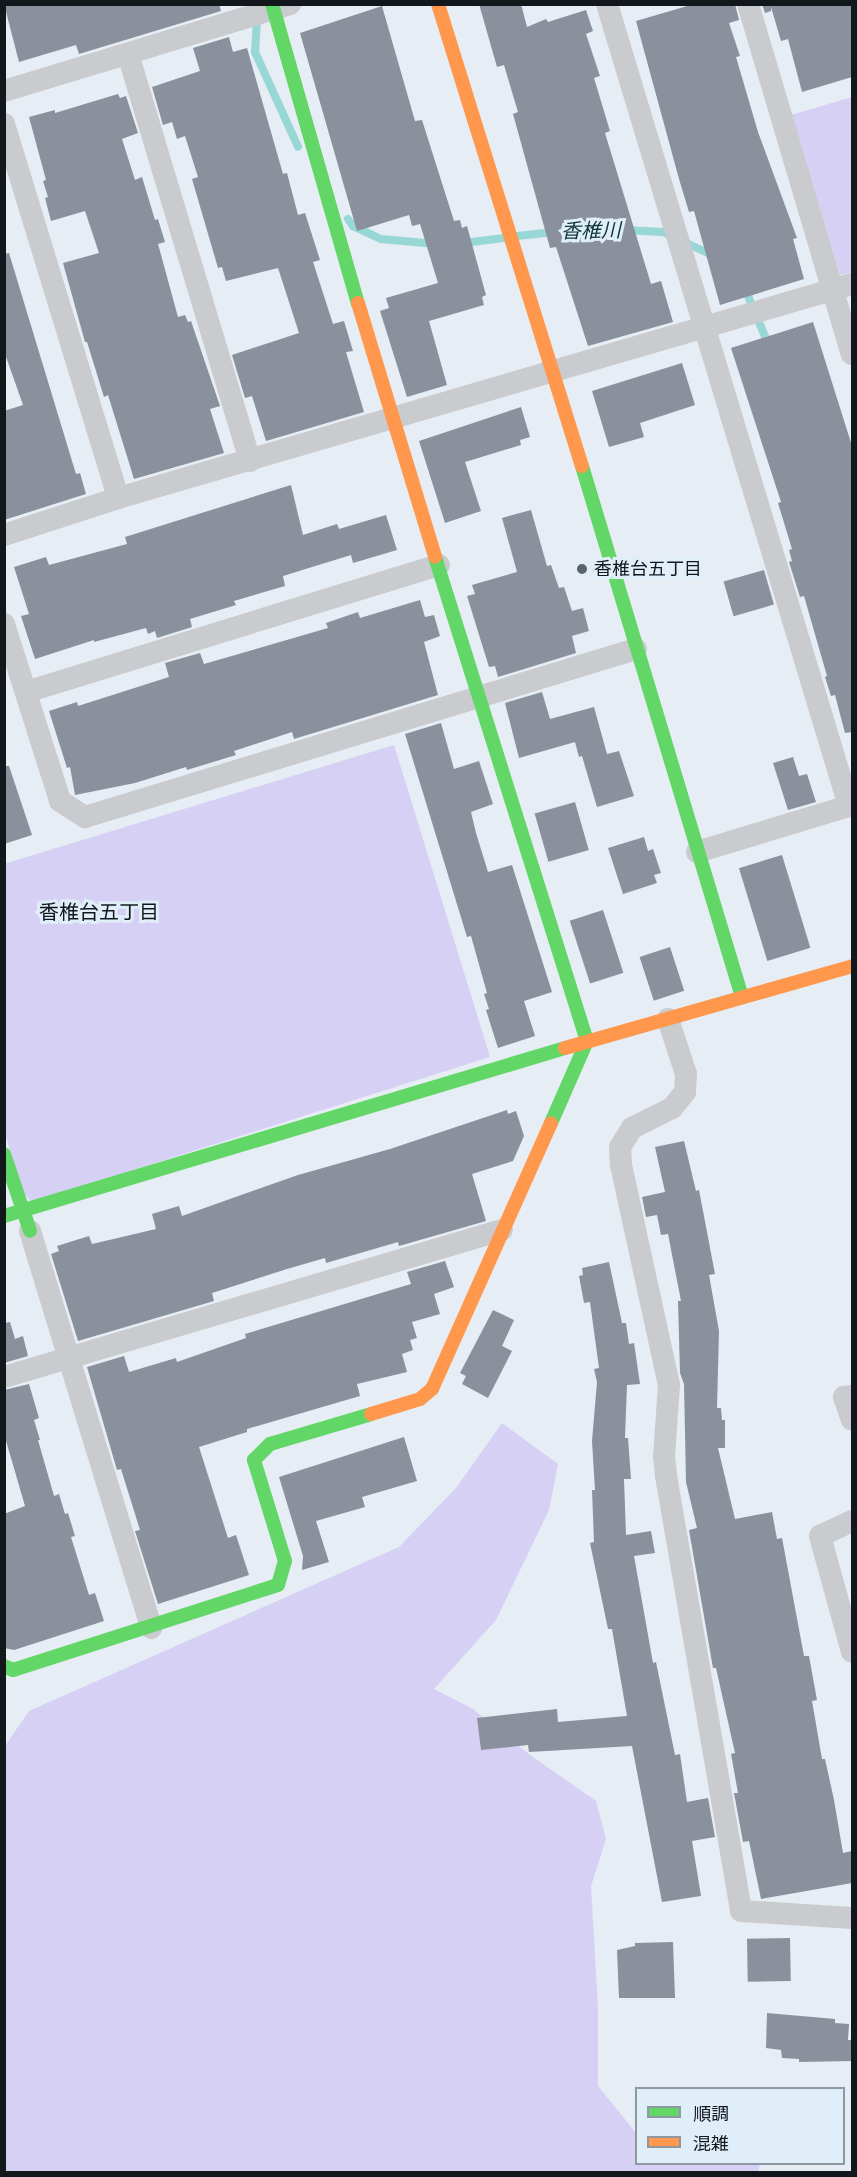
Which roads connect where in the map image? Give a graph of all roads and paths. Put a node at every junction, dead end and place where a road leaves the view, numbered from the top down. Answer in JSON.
{"nodes":[{"id":1,"x":438,"y":4,"type":"edge"},
{"id":2,"x":607,"y":4,"type":"edge"},
{"id":3,"x":748,"y":4,"type":"edge"},
{"id":4,"x":278,"y":6,"type":"edge"},
{"id":5,"x":128,"y":54,"type":"junction"},
{"id":6,"x":4,"y":91,"type":"edge"},
{"id":7,"x":4,"y":124,"type":"edge"},
{"id":8,"x":843,"y":287,"type":"edge"},
{"id":9,"x":704,"y":325,"type":"junction"},
{"id":10,"x":852,"y":354,"type":"edge"},
{"id":11,"x":554,"y":371,"type":"junction"},
{"id":12,"x":392,"y":420,"type":"junction"},
{"id":13,"x":250,"y":461,"type":"junction"},
{"id":14,"x":118,"y":498,"type":"junction"},
{"id":15,"x":4,"y":535,"type":"edge"},
{"id":16,"x":440,"y":565,"type":"junction"},
{"id":17,"x":4,"y":624,"type":"edge"},
{"id":18,"x":636,"y":649,"type":"junction"},
{"id":19,"x":26,"y":692,"type":"junction"},
{"id":20,"x":479,"y":697,"type":"junction"},
{"id":21,"x":851,"y":805,"type":"edge"},
{"id":22,"x":696,"y":852,"type":"junction"},
{"id":23,"x":852,"y":966,"type":"edge"},
{"id":24,"x":742,"y":997,"type":"junction"},
{"id":25,"x":668,"y":1019,"type":"junction"},
{"id":26,"x":587,"y":1041,"type":"junction"},
{"id":27,"x":4,"y":1154,"type":"edge"},
{"id":28,"x":4,"y":1216,"type":"edge"},
{"id":29,"x":26,"y":1220,"type":"junction"},
{"id":30,"x":502,"y":1230,"type":"junction"},
{"id":31,"x":68,"y":1358,"type":"junction"},
{"id":32,"x":4,"y":1377,"type":"edge"},
{"id":33,"x":852,"y":1396,"type":"edge"},
{"id":34,"x":852,"y":1420,"type":"edge"},
{"id":35,"x":852,"y":1521,"type":"edge"},
{"id":36,"x":151,"y":1628,"type":"junction"},
{"id":37,"x":852,"y":1652,"type":"edge"},
{"id":38,"x":4,"y":1666,"type":"edge"},
{"id":39,"x":852,"y":1918,"type":"edge"}],
"edges":[{"from":1,"to":11,"type":"street"},
{"from":2,"to":9,"type":"street"},
{"from":3,"to":8,"type":"street"},
{"from":4,"to":5,"type":"street"},
{"from":4,"to":12,"type":"street"},
{"from":5,"to":6,"type":"street"},
{"from":5,"to":13,"type":"street"},
{"from":7,"to":14,"type":"street"},
{"from":8,"to":9,"type":"street"},
{"from":8,"to":10,"type":"street"},
{"from":9,"to":11,"type":"street"},
{"from":9,"to":21,"type":"street"},
{"from":11,"to":12,"type":"street"},
{"from":11,"to":18,"type":"street"},
{"from":12,"to":13,"type":"street"},
{"from":12,"to":16,"type":"street"},
{"from":13,"to":14,"type":"street"},
{"from":14,"to":15,"type":"street"},
{"from":16,"to":19,"type":"street"},
{"from":16,"to":20,"type":"street"},
{"from":17,"to":19,"type":"street"},
{"from":18,"to":20,"type":"street"},
{"from":18,"to":22,"type":"street"},
{"from":19,"to":20,"type":"street"},
{"from":20,"to":26,"type":"street"},
{"from":21,"to":22,"type":"street"},
{"from":22,"to":24,"type":"street"},
{"from":23,"to":24,"type":"street"},
{"from":24,"to":25,"type":"street"},
{"from":25,"to":26,"type":"street"},
{"from":25,"to":39,"type":"street"},
{"from":26,"to":29,"type":"street"},
{"from":26,"to":30,"type":"street"},
{"from":27,"to":29,"type":"street"},
{"from":28,"to":29,"type":"street"},
{"from":29,"to":31,"type":"street"},
{"from":30,"to":31,"type":"street"},
{"from":30,"to":36,"type":"street"},
{"from":31,"to":32,"type":"street"},
{"from":31,"to":36,"type":"street"},
{"from":33,"to":34,"type":"street"},
{"from":35,"to":37,"type":"street"},
{"from":36,"to":38,"type":"street"}]}
